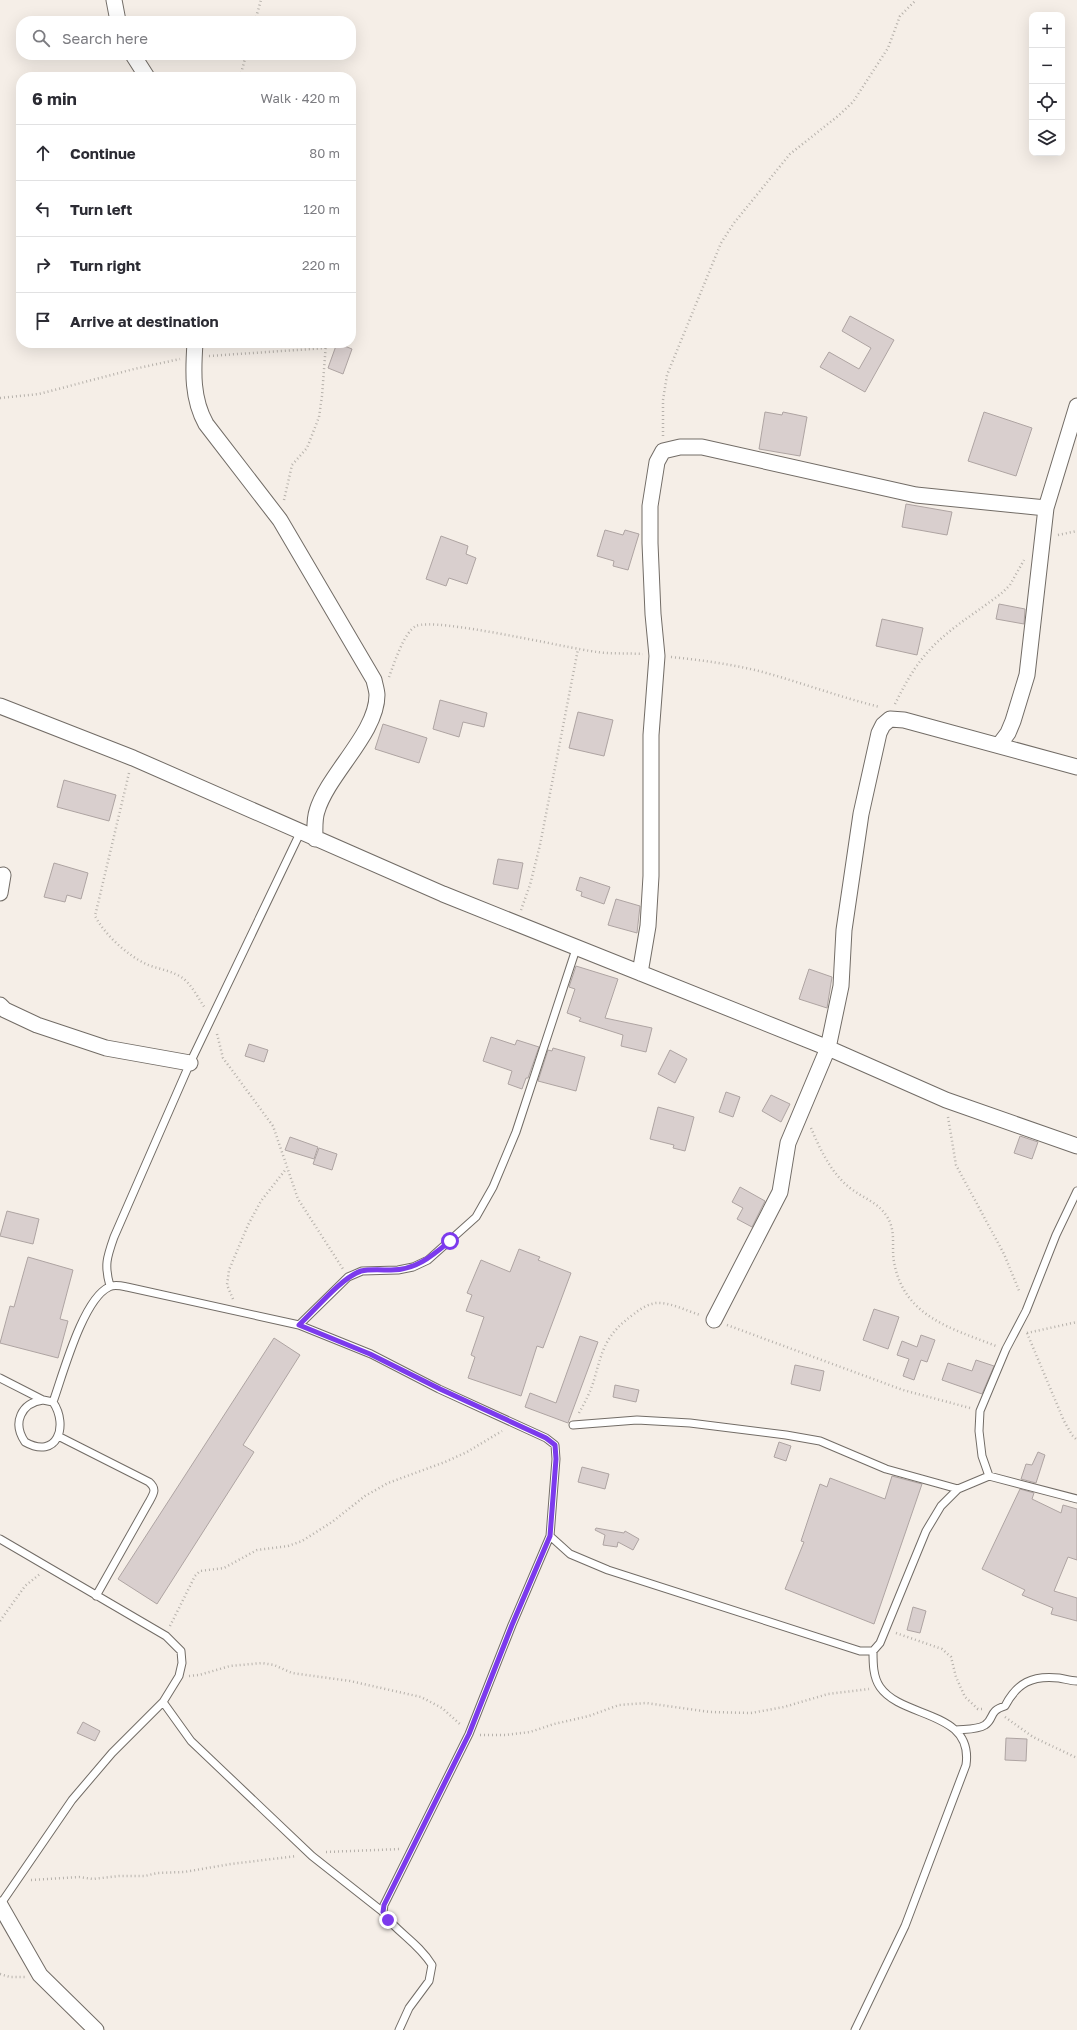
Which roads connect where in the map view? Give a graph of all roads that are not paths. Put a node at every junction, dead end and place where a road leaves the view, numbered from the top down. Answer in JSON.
{"nodes":[{"id":1,"x":114,"y":0,"type":"edge"},
{"id":2,"x":117,"y":16,"type":"edge"},
{"id":3,"x":136,"y":60,"type":"edge"},
{"id":4,"x":144,"y":72,"type":"edge"},
{"id":5,"x":195,"y":349,"type":"edge"},
{"id":6,"x":1077,"y":406,"type":"edge"},
{"id":7,"x":1046,"y":508,"type":"junction"},
{"id":8,"x":0,"y":706,"type":"edge"},
{"id":9,"x":999,"y":745,"type":"junction"},
{"id":10,"x":1077,"y":767,"type":"edge"},
{"id":11,"x":301,"y":831,"type":"junction"},
{"id":12,"x":315,"y":839,"type":"junction"},
{"id":13,"x":3,"y":875,"type":"dead end"},
{"id":14,"x":0,"y":893,"type":"edge"},
{"id":15,"x":577,"y":946,"type":"junction"},
{"id":16,"x":640,"y":974,"type":"junction"},
{"id":17,"x":0,"y":1005,"type":"edge"},
{"id":18,"x":828,"y":1048,"type":"junction"},
{"id":19,"x":190,"y":1063,"type":"junction"},
{"id":20,"x":1077,"y":1146,"type":"edge"},
{"id":21,"x":1077,"y":1191,"type":"edge"},
{"id":22,"x":110,"y":1286,"type":"junction"},
{"id":23,"x":714,"y":1320,"type":"road end"},
{"id":24,"x":299,"y":1325,"type":"junction"},
{"id":25,"x":0,"y":1378,"type":"edge"},
{"id":26,"x":44,"y":1400,"type":"junction"},
{"id":27,"x":53,"y":1402,"type":"junction"},
{"id":28,"x":573,"y":1425,"type":"road end"},
{"id":29,"x":58,"y":1436,"type":"junction"},
{"id":30,"x":989,"y":1476,"type":"junction"},
{"id":31,"x":958,"y":1489,"type":"junction"},
{"id":32,"x":1077,"y":1499,"type":"edge"},
{"id":33,"x":550,"y":1536,"type":"junction"},
{"id":34,"x":0,"y":1539,"type":"edge"},
{"id":35,"x":96,"y":1596,"type":"junction"},
{"id":36,"x":873,"y":1651,"type":"junction"},
{"id":37,"x":1077,"y":1681,"type":"edge"},
{"id":38,"x":163,"y":1702,"type":"junction"},
{"id":39,"x":956,"y":1730,"type":"junction"},
{"id":40,"x":0,"y":1905,"type":"edge"},
{"id":41,"x":383,"y":1912,"type":"junction"},
{"id":42,"x":96,"y":2030,"type":"edge"},
{"id":43,"x":399,"y":2030,"type":"edge"},
{"id":44,"x":855,"y":2030,"type":"edge"}],
"edges":[{"from":1,"to":2,"type":"street"},
{"from":3,"to":4,"type":"street"},
{"from":5,"to":12,"type":"street"},
{"from":6,"to":7,"type":"street"},
{"from":7,"to":9,"type":"street"},
{"from":7,"to":16,"type":"street"},
{"from":8,"to":11,"type":"street"},
{"from":9,"to":10,"type":"street"},
{"from":9,"to":18,"type":"street"},
{"from":11,"to":12,"type":"street"},
{"from":11,"to":19,"type":"lane"},
{"from":12,"to":15,"type":"street"},
{"from":13,"to":14,"type":"street"},
{"from":15,"to":16,"type":"street"},
{"from":15,"to":24,"type":"lane"},
{"from":16,"to":18,"type":"street"},
{"from":17,"to":19,"type":"street"},
{"from":18,"to":20,"type":"street"},
{"from":18,"to":23,"type":"street"},
{"from":19,"to":22,"type":"lane"},
{"from":21,"to":30,"type":"lane"},
{"from":22,"to":24,"type":"lane"},
{"from":22,"to":27,"type":"lane"},
{"from":24,"to":33,"type":"lane"},
{"from":25,"to":26,"type":"lane"},
{"from":26,"to":27,"type":"lane"},
{"from":26,"to":29,"type":"lane"},
{"from":27,"to":29,"type":"lane"},
{"from":28,"to":31,"type":"lane"},
{"from":29,"to":35,"type":"lane"},
{"from":30,"to":31,"type":"lane"},
{"from":30,"to":32,"type":"lane"},
{"from":31,"to":36,"type":"lane"},
{"from":33,"to":36,"type":"lane"},
{"from":33,"to":41,"type":"lane"},
{"from":34,"to":35,"type":"lane"},
{"from":35,"to":38,"type":"lane"},
{"from":36,"to":39,"type":"lane"},
{"from":37,"to":39,"type":"lane"},
{"from":38,"to":40,"type":"lane"},
{"from":38,"to":41,"type":"lane"},
{"from":39,"to":44,"type":"lane"},
{"from":40,"to":42,"type":"street"},
{"from":41,"to":43,"type":"lane"}]}
